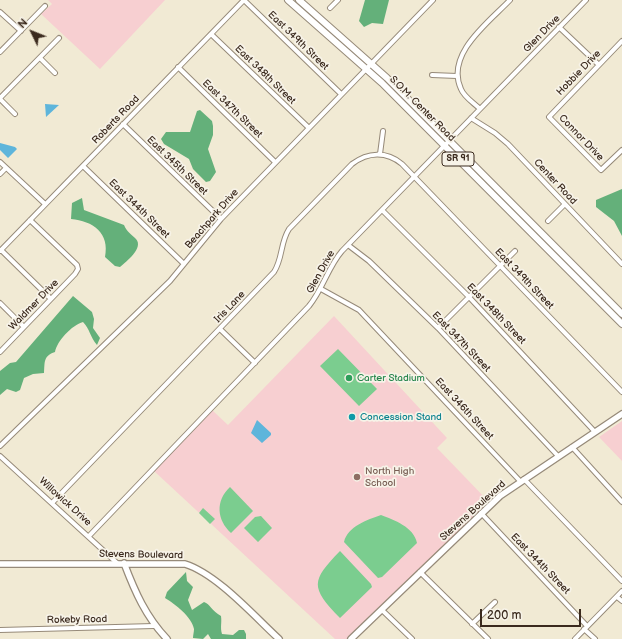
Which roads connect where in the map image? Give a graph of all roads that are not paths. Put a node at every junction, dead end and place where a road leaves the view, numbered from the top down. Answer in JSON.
{"nodes":[{"id":1,"x":243,"y":0,"type":"edge"},
{"id":2,"x":288,"y":0,"type":"edge"},
{"id":3,"x":299,"y":0,"type":"edge"},
{"id":4,"x":338,"y":0,"type":"edge"},
{"id":5,"x":433,"y":0,"type":"edge"},
{"id":6,"x":510,"y":0,"type":"edge"},
{"id":7,"x":586,"y":0,"type":"edge"},
{"id":8,"x":45,"y":6,"type":"dead end"},
{"id":9,"x":330,"y":8,"type":"dead end"},
{"id":10,"x":0,"y":12,"type":"edge"},
{"id":11,"x":560,"y":27,"type":"junction"},
{"id":12,"x":21,"y":31,"type":"junction"},
{"id":13,"x":211,"y":34,"type":"junction"},
{"id":14,"x":59,"y":38,"type":"dead end"},
{"id":15,"x":622,"y":41,"type":"edge"},
{"id":16,"x":0,"y":52,"type":"edge"},
{"id":17,"x":40,"y":58,"type":"junction"},
{"id":18,"x":372,"y":64,"type":"junction"},
{"id":19,"x":598,"y":65,"type":"junction"},
{"id":20,"x":178,"y":67,"type":"junction"},
{"id":21,"x":366,"y":69,"type":"junction"},
{"id":22,"x":55,"y":73,"type":"dead end"},
{"id":23,"x":432,"y":75,"type":"dead end"},
{"id":24,"x":457,"y":76,"type":"junction"},
{"id":25,"x":341,"y":94,"type":"junction"},
{"id":26,"x":0,"y":99,"type":"edge"},
{"id":27,"x":480,"y":109,"type":"junction"},
{"id":28,"x":15,"y":114,"type":"dead end"},
{"id":29,"x":549,"y":117,"type":"joint"},
{"id":30,"x":472,"y":118,"type":"junction"},
{"id":31,"x":123,"y":124,"type":"junction"},
{"id":32,"x":309,"y":128,"type":"junction"},
{"id":33,"x":383,"y":131,"type":"dead end"},
{"id":34,"x":450,"y":140,"type":"junction"},
{"id":35,"x":444,"y":146,"type":"junction"},
{"id":36,"x":622,"y":150,"type":"edge"},
{"id":37,"x":380,"y":154,"type":"junction"},
{"id":38,"x":0,"y":162,"type":"edge"},
{"id":39,"x":275,"y":162,"type":"junction"},
{"id":40,"x":83,"y":166,"type":"junction"},
{"id":41,"x":6,"y":168,"type":"junction"},
{"id":42,"x":0,"y":174,"type":"edge"},
{"id":43,"x":414,"y":176,"type":"junction"},
{"id":44,"x":45,"y":204,"type":"junction"},
{"id":45,"x":565,"y":204,"type":"junction"},
{"id":46,"x":382,"y":210,"type":"junction"},
{"id":47,"x":221,"y":219,"type":"junction"},
{"id":48,"x":30,"y":220,"type":"junction"},
{"id":49,"x":548,"y":221,"type":"dead end"},
{"id":50,"x":348,"y":245,"type":"junction"},
{"id":51,"x":0,"y":251,"type":"edge"},
{"id":52,"x":515,"y":251,"type":"dead end"},
{"id":53,"x":184,"y":264,"type":"junction"},
{"id":54,"x":622,"y":264,"type":"edge"},
{"id":55,"x":500,"y":266,"type":"junction"},
{"id":56,"x":321,"y":289,"type":"junction"},
{"id":57,"x":469,"y":297,"type":"junction"},
{"id":58,"x":51,"y":299,"type":"junction"},
{"id":59,"x":0,"y":303,"type":"edge"},
{"id":60,"x":622,"y":314,"type":"edge"},
{"id":61,"x":622,"y":324,"type":"edge"},
{"id":62,"x":24,"y":327,"type":"junction"},
{"id":63,"x":438,"y":328,"type":"junction"},
{"id":64,"x":220,"y":329,"type":"junction"},
{"id":65,"x":0,"y":352,"type":"edge"},
{"id":66,"x":255,"y":363,"type":"junction"},
{"id":67,"x":622,"y":392,"type":"edge"},
{"id":68,"x":622,"y":414,"type":"edge"},
{"id":69,"x":595,"y":432,"type":"junction"},
{"id":70,"x":0,"y":446,"type":"edge"},
{"id":71,"x":572,"y":447,"type":"junction"},
{"id":72,"x":0,"y":456,"type":"edge"},
{"id":73,"x":558,"y":456,"type":"junction"},
{"id":74,"x":522,"y":480,"type":"junction"},
{"id":75,"x":622,"y":502,"type":"edge"},
{"id":76,"x":52,"y":503,"type":"junction"},
{"id":77,"x":481,"y":513,"type":"junction"},
{"id":78,"x":89,"y":536,"type":"junction"},
{"id":79,"x":117,"y":563,"type":"junction"},
{"id":80,"x":124,"y":563,"type":"junction"},
{"id":81,"x":0,"y":564,"type":"edge"},
{"id":82,"x":420,"y":572,"type":"junction"},
{"id":83,"x":622,"y":581,"type":"edge"},
{"id":84,"x":622,"y":591,"type":"edge"},
{"id":85,"x":618,"y":596,"type":"junction"},
{"id":86,"x":622,"y":601,"type":"edge"},
{"id":87,"x":495,"y":602,"type":"dead end"},
{"id":88,"x":382,"y":610,"type":"junction"},
{"id":89,"x":472,"y":624,"type":"junction"},
{"id":90,"x":154,"y":626,"type":"junction"},
{"id":91,"x":586,"y":628,"type":"junction"},
{"id":92,"x":0,"y":630,"type":"edge"},
{"id":93,"x":167,"y":639,"type":"edge"},
{"id":94,"x":279,"y":639,"type":"edge"},
{"id":95,"x":351,"y":639,"type":"edge"},
{"id":96,"x":412,"y":639,"type":"edge"},
{"id":97,"x":488,"y":639,"type":"edge"},
{"id":98,"x":575,"y":639,"type":"edge"},
{"id":99,"x":595,"y":639,"type":"edge"}],
"edges":[{"from":1,"to":13,"type":"street","name":"Roberts Road"},
{"from":1,"to":25,"type":"street","name":"East 349th Street"},
{"from":2,"to":21,"type":"main road","name":"S.O.M. Center Road","number":"SR 91"},
{"from":3,"to":18,"type":"main road","name":"S.O.M. Center Road","number":"SR 91"},
{"from":4,"to":9,"type":"street"},
{"from":5,"to":18,"type":"street","name":"Beachpark Drive"},
{"from":6,"to":24,"type":"street"},
{"from":7,"to":11,"type":"street","name":"Glen Drive"},
{"from":8,"to":12,"type":"street"},
{"from":10,"to":12,"type":"street"},
{"from":11,"to":19,"type":"street"},
{"from":11,"to":27,"type":"street","name":"Glen Drive"},
{"from":12,"to":16,"type":"street"},
{"from":13,"to":20,"type":"street","name":"Roberts Road"},
{"from":13,"to":32,"type":"street","name":"East 348th Street"},
{"from":14,"to":17,"type":"street"},
{"from":15,"to":19,"type":"street","name":"Hobbie Drive"},
{"from":17,"to":22,"type":"street"},
{"from":17,"to":26,"type":"street"},
{"from":18,"to":21,"type":"street","name":"Beachpark Drive"},
{"from":18,"to":34,"type":"main road","name":"S.O.M. Center Road","number":"SR 91"},
{"from":19,"to":29,"type":"street","name":"Hobbie Drive"},
{"from":20,"to":31,"type":"street","name":"Roberts Road"},
{"from":20,"to":39,"type":"street","name":"East 347th Street"},
{"from":21,"to":25,"type":"street","name":"Beachpark Drive"},
{"from":21,"to":35,"type":"main road","name":"S.O.M. Center Road","number":"SR 91"},
{"from":23,"to":24,"type":"street"},
{"from":24,"to":27,"type":"street"},
{"from":25,"to":32,"type":"street","name":"Beachpark Drive"},
{"from":26,"to":28,"type":"street"},
{"from":27,"to":30,"type":"street","name":"Glen Drive"},
{"from":29,"to":36,"type":"street","name":"Connor Drive"},
{"from":30,"to":34,"type":"street","name":"Glen Drive"},
{"from":30,"to":45,"type":"street","name":"Center Road"},
{"from":31,"to":40,"type":"street","name":"Roberts Road"},
{"from":31,"to":47,"type":"street","name":"East 345th Street"},
{"from":32,"to":39,"type":"street","name":"Beachpark Drive"},
{"from":33,"to":37,"type":"street"},
{"from":34,"to":35,"type":"street","name":"Glen Drive"},
{"from":34,"to":60,"type":"main road","name":"S.O.M. Center Road","number":"SR 91"},
{"from":35,"to":43,"type":"street","name":"Glen Drive"},
{"from":35,"to":61,"type":"main road","name":"S.O.M. Center Road","number":"SR 91"},
{"from":37,"to":43,"type":"street"},
{"from":37,"to":64,"type":"street","name":"Iris Lane"},
{"from":38,"to":41,"type":"street"},
{"from":39,"to":47,"type":"street","name":"Beachpark Drive"},
{"from":40,"to":44,"type":"street","name":"Roberts Road"},
{"from":40,"to":53,"type":"street","name":"East 344th Street"},
{"from":41,"to":42,"type":"street"},
{"from":41,"to":44,"type":"street"},
{"from":43,"to":46,"type":"street","name":"Glen Drive"},
{"from":43,"to":55,"type":"street","name":"East 349th Street"},
{"from":44,"to":48,"type":"street","name":"Roberts Road"},
{"from":45,"to":49,"type":"street"},
{"from":45,"to":54,"type":"street","name":"Center Road"},
{"from":46,"to":50,"type":"street","name":"Glen Drive"},
{"from":46,"to":57,"type":"street","name":"East 348th Street"},
{"from":47,"to":53,"type":"street","name":"Beachpark Drive"},
{"from":48,"to":51,"type":"street","name":"Roberts Road"},
{"from":48,"to":58,"type":"street","name":"Waldmer Drive"},
{"from":50,"to":56,"type":"street","name":"Glen Drive"},
{"from":50,"to":63,"type":"street","name":"East 347th Street"},
{"from":51,"to":58,"type":"street"},
{"from":52,"to":55,"type":"street"},
{"from":53,"to":70,"type":"street","name":"Beachpark Drive"},
{"from":55,"to":57,"type":"street"},
{"from":55,"to":67,"type":"street","name":"East 349th Street"},
{"from":56,"to":66,"type":"street","name":"Glen Drive"},
{"from":56,"to":74,"type":"street","name":"East 346th Street"},
{"from":57,"to":63,"type":"street"},
{"from":57,"to":69,"type":"street","name":"East 348th Street"},
{"from":58,"to":62,"type":"street","name":"Waldmer Drive"},
{"from":59,"to":62,"type":"street"},
{"from":62,"to":65,"type":"street","name":"Waldmer Drive"},
{"from":63,"to":73,"type":"street","name":"East 347th Street"},
{"from":64,"to":66,"type":"street"},
{"from":64,"to":76,"type":"street","name":"Iris Lane"},
{"from":66,"to":78,"type":"street","name":"Glen Drive"},
{"from":68,"to":69,"type":"street","name":"Stevens Boulevard"},
{"from":69,"to":71,"type":"street","name":"Stevens Boulevard"},
{"from":71,"to":73,"type":"street","name":"Stevens Boulevard"},
{"from":71,"to":75,"type":"street"},
{"from":72,"to":76,"type":"street","name":"Willowick Drive"},
{"from":73,"to":74,"type":"street","name":"Stevens Boulevard"},
{"from":74,"to":77,"type":"street","name":"Stevens Boulevard"},
{"from":74,"to":83,"type":"street","name":"East 346th Street"},
{"from":76,"to":78,"type":"street","name":"Willowick Drive"},
{"from":77,"to":82,"type":"street","name":"Stevens Boulevard"},
{"from":77,"to":91,"type":"street","name":"East 344th Street"},
{"from":78,"to":79,"type":"street","name":"Willowick Drive"},
{"from":79,"to":80,"type":"street","name":"Stevens Boulevard"},
{"from":79,"to":81,"type":"street","name":"Stevens Boulevard"},
{"from":80,"to":90,"type":"street"},
{"from":80,"to":94,"type":"street","name":"Stevens Boulevard"},
{"from":82,"to":88,"type":"street","name":"Stevens Boulevard"},
{"from":82,"to":89,"type":"street"},
{"from":84,"to":85,"type":"street"},
{"from":85,"to":86,"type":"street"},
{"from":85,"to":91,"type":"street"},
{"from":87,"to":89,"type":"street"},
{"from":88,"to":95,"type":"street","name":"Stevens Boulevard"},
{"from":88,"to":96,"type":"street"},
{"from":89,"to":97,"type":"street"},
{"from":90,"to":92,"type":"street","name":"Rokeby Road"},
{"from":90,"to":93,"type":"street"},
{"from":91,"to":98,"type":"street"},
{"from":91,"to":99,"type":"street","name":"East 344th Street"}]}
